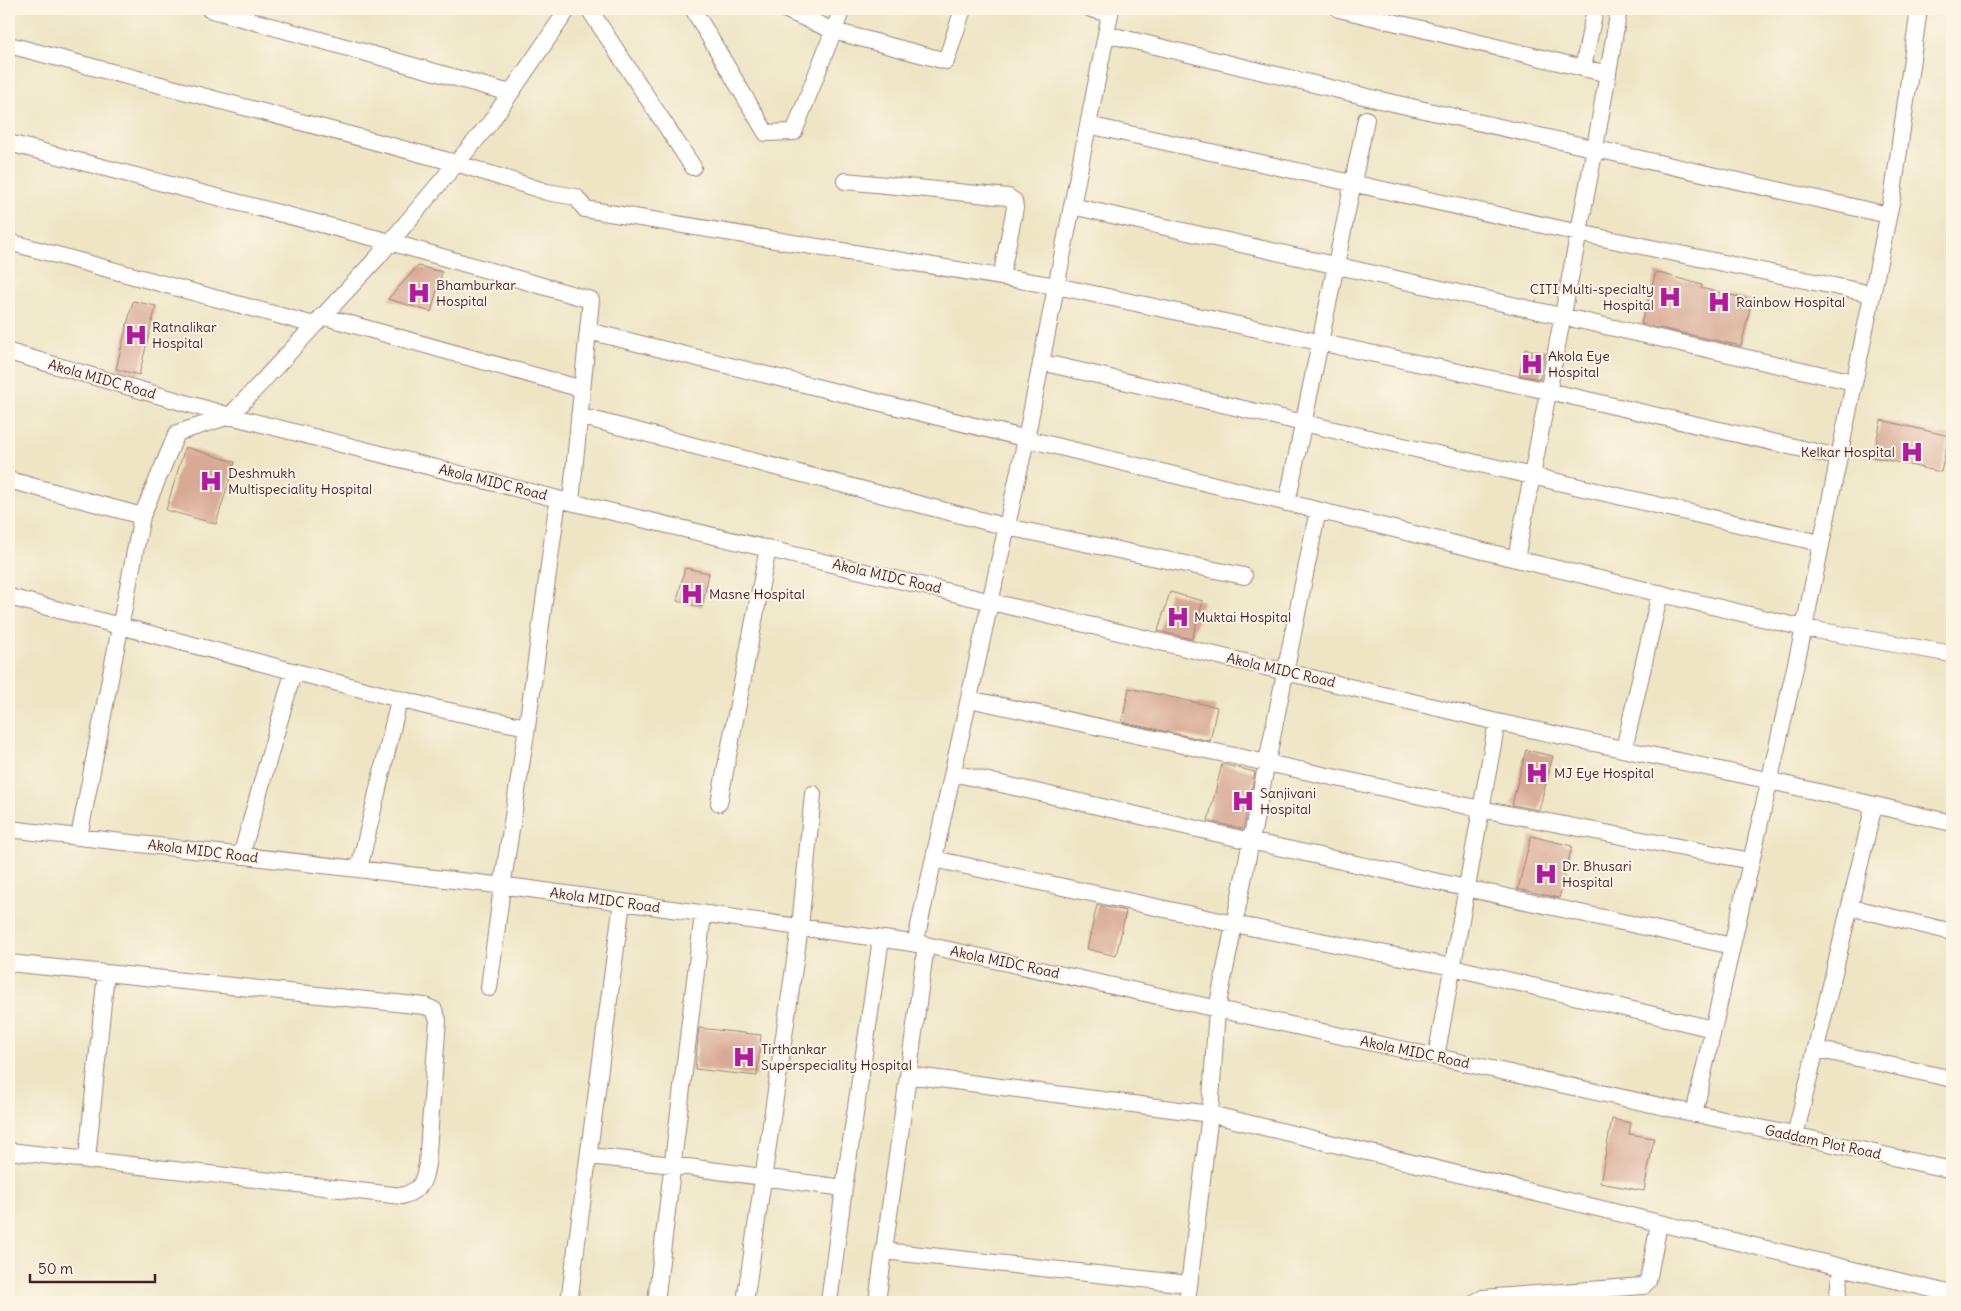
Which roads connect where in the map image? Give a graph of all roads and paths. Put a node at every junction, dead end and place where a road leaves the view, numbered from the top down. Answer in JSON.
{"nodes":[{"id":1,"x":209,"y":9,"type":"edge"},
{"id":2,"x":566,"y":9,"type":"edge"},
{"id":3,"x":589,"y":9,"type":"edge"},
{"id":4,"x":693,"y":9,"type":"edge"},
{"id":5,"x":784,"y":9,"type":"edge"},
{"id":6,"x":842,"y":9,"type":"edge"},
{"id":7,"x":963,"y":9,"type":"edge"},
{"id":8,"x":1090,"y":9,"type":"edge"},
{"id":9,"x":1339,"y":9,"type":"edge"},
{"id":10,"x":1595,"y":9,"type":"edge"},
{"id":11,"x":1619,"y":9,"type":"edge"},
{"id":12,"x":1919,"y":9,"type":"edge"},
{"id":13,"x":1111,"y":11,"type":"edge"},
{"id":14,"x":834,"y":31,"type":"junction"},
{"id":15,"x":1106,"y":34,"type":"junction"},
{"id":16,"x":9,"y":45,"type":"edge"},
{"id":17,"x":1583,"y":68,"type":"junction"},
{"id":18,"x":1608,"y":74,"type":"junction"},
{"id":19,"x":510,"y":93,"type":"junction"},
{"id":20,"x":1366,"y":119,"type":"dead end"},
{"id":21,"x":1088,"y":124,"type":"junction"},
{"id":22,"x":9,"y":143,"type":"edge"},
{"id":23,"x":1595,"y":148,"type":"junction"},
{"id":24,"x":456,"y":164,"type":"junction"},
{"id":25,"x":693,"y":166,"type":"dead end"},
{"id":26,"x":845,"y":181,"type":"dead end"},
{"id":27,"x":1351,"y":182,"type":"junction"},
{"id":28,"x":1072,"y":206,"type":"junction"},
{"id":29,"x":1888,"y":215,"type":"junction"},
{"id":30,"x":1579,"y":232,"type":"junction"},
{"id":31,"x":9,"y":242,"type":"edge"},
{"id":32,"x":390,"y":242,"type":"junction"},
{"id":33,"x":1335,"y":264,"type":"junction"},
{"id":34,"x":1001,"y":277,"type":"junction"},
{"id":35,"x":1056,"y":286,"type":"junction"},
{"id":36,"x":1872,"y":294,"type":"junction"},
{"id":37,"x":1563,"y":315,"type":"junction"},
{"id":38,"x":318,"y":320,"type":"junction"},
{"id":39,"x":588,"y":331,"type":"junction"},
{"id":40,"x":1320,"y":342,"type":"junction"},
{"id":41,"x":9,"y":352,"type":"edge"},
{"id":42,"x":1041,"y":362,"type":"junction"},
{"id":43,"x":1854,"y":382,"type":"junction"},
{"id":44,"x":582,"y":389,"type":"junction"},
{"id":45,"x":1548,"y":391,"type":"junction"},
{"id":46,"x":230,"y":416,"type":"junction"},
{"id":47,"x":579,"y":416,"type":"junction"},
{"id":48,"x":1304,"y":423,"type":"junction"},
{"id":49,"x":1026,"y":439,"type":"junction"},
{"id":50,"x":1838,"y":457,"type":"junction"},
{"id":51,"x":1532,"y":477,"type":"junction"},
{"id":52,"x":9,"y":480,"type":"edge"},
{"id":53,"x":565,"y":500,"type":"junction"},
{"id":54,"x":1287,"y":503,"type":"junction"},
{"id":55,"x":1318,"y":510,"type":"junction"},
{"id":56,"x":142,"y":516,"type":"junction"},
{"id":57,"x":1007,"y":527,"type":"junction"},
{"id":58,"x":1820,"y":543,"type":"junction"},
{"id":59,"x":768,"y":548,"type":"junction"},
{"id":60,"x":1516,"y":559,"type":"junction"},
{"id":61,"x":1244,"y":576,"type":"dead end"},
{"id":62,"x":1660,"y":593,"type":"junction"},
{"id":63,"x":9,"y":597,"type":"edge"},
{"id":64,"x":991,"y":601,"type":"junction"},
{"id":65,"x":120,"y":627,"type":"junction"},
{"id":66,"x":1804,"y":628,"type":"junction"},
{"id":67,"x":1952,"y":654,"type":"edge"},
{"id":68,"x":1285,"y":671,"type":"junction"},
{"id":69,"x":293,"y":673,"type":"junction"},
{"id":70,"x":970,"y":699,"type":"junction"},
{"id":71,"x":399,"y":700,"type":"junction"},
{"id":72,"x":1497,"y":722,"type":"junction"},
{"id":73,"x":527,"y":727,"type":"junction"},
{"id":74,"x":1624,"y":749,"type":"junction"},
{"id":75,"x":1266,"y":764,"type":"junction"},
{"id":76,"x":953,"y":773,"type":"junction"},
{"id":77,"x":1770,"y":781,"type":"junction"},
{"id":78,"x":813,"y":794,"type":"dead end"},
{"id":79,"x":719,"y":803,"type":"dead end"},
{"id":80,"x":1874,"y":805,"type":"junction"},
{"id":81,"x":1481,"y":809,"type":"junction"},
{"id":82,"x":1952,"y":823,"type":"edge"},
{"id":83,"x":9,"y":829,"type":"edge"},
{"id":84,"x":79,"y":837,"type":"junction"},
{"id":85,"x":1250,"y":841,"type":"junction"},
{"id":86,"x":241,"y":856,"type":"junction"},
{"id":87,"x":934,"y":859,"type":"junction"},
{"id":88,"x":1752,"y":861,"type":"junction"},
{"id":89,"x":359,"y":869,"type":"junction"},
{"id":90,"x":502,"y":887,"type":"junction"},
{"id":91,"x":1466,"y":888,"type":"junction"},
{"id":92,"x":622,"y":902,"type":"junction"},
{"id":93,"x":1850,"y":907,"type":"junction"},
{"id":94,"x":703,"y":914,"type":"junction"},
{"id":95,"x":1234,"y":924,"type":"junction"},
{"id":96,"x":800,"y":927,"type":"junction"},
{"id":97,"x":1952,"y":932,"type":"edge"},
{"id":98,"x":881,"y":939,"type":"junction"},
{"id":99,"x":921,"y":944,"type":"junction"},
{"id":100,"x":1732,"y":946,"type":"junction"},
{"id":101,"x":9,"y":964,"type":"edge"},
{"id":102,"x":1452,"y":967,"type":"junction"},
{"id":103,"x":106,"y":973,"type":"junction"},
{"id":104,"x":489,"y":988,"type":"dead end"},
{"id":105,"x":1217,"y":1009,"type":"junction"},
{"id":106,"x":1714,"y":1029,"type":"junction"},
{"id":107,"x":1816,"y":1049,"type":"junction"},
{"id":108,"x":1436,"y":1057,"type":"junction"},
{"id":109,"x":908,"y":1075,"type":"junction"},
{"id":110,"x":1948,"y":1078,"type":"dead end"},
{"id":111,"x":1210,"y":1114,"type":"junction"},
{"id":112,"x":1694,"y":1114,"type":"junction"},
{"id":113,"x":1795,"y":1136,"type":"junction"},
{"id":114,"x":9,"y":1151,"type":"edge"},
{"id":115,"x":589,"y":1156,"type":"junction"},
{"id":116,"x":87,"y":1159,"type":"junction"},
{"id":117,"x":673,"y":1165,"type":"junction"},
{"id":118,"x":1952,"y":1170,"type":"edge"},
{"id":119,"x":764,"y":1177,"type":"junction"},
{"id":120,"x":844,"y":1188,"type":"junction"},
{"id":121,"x":1659,"y":1224,"type":"junction"},
{"id":122,"x":884,"y":1251,"type":"junction"},
{"id":123,"x":1841,"y":1267,"type":"junction"},
{"id":124,"x":1189,"y":1284,"type":"junction"},
{"id":125,"x":1946,"y":1296,"type":"edge"},
{"id":126,"x":569,"y":1302,"type":"edge"},
{"id":127,"x":656,"y":1302,"type":"edge"},
{"id":128,"x":745,"y":1302,"type":"edge"},
{"id":129,"x":829,"y":1302,"type":"edge"},
{"id":130,"x":877,"y":1302,"type":"edge"},
{"id":131,"x":1188,"y":1302,"type":"edge"},
{"id":132,"x":1476,"y":1302,"type":"edge"},
{"id":133,"x":1838,"y":1302,"type":"edge"}],
"edges":[{"from":1,"to":19,"type":"street"},
{"from":2,"to":19,"type":"street"},
{"from":3,"to":25,"type":"street"},
{"from":4,"to":14,"type":"street"},
{"from":5,"to":14,"type":"street"},
{"from":6,"to":14,"type":"street"},
{"from":7,"to":14,"type":"street"},
{"from":8,"to":13,"type":"street"},
{"from":9,"to":17,"type":"street"},
{"from":10,"to":17,"type":"street"},
{"from":11,"to":18,"type":"street"},
{"from":12,"to":29,"type":"street"},
{"from":13,"to":15,"type":"street"},
{"from":15,"to":21,"type":"street"},
{"from":15,"to":23,"type":"street"},
{"from":16,"to":24,"type":"street"},
{"from":17,"to":18,"type":"street"},
{"from":18,"to":23,"type":"street"},
{"from":19,"to":24,"type":"street"},
{"from":20,"to":27,"type":"street"},
{"from":21,"to":27,"type":"street"},
{"from":21,"to":28,"type":"street"},
{"from":22,"to":32,"type":"street"},
{"from":23,"to":29,"type":"street"},
{"from":23,"to":30,"type":"street"},
{"from":24,"to":32,"type":"street"},
{"from":24,"to":34,"type":"street"},
{"from":26,"to":34,"type":"street"},
{"from":27,"to":30,"type":"street"},
{"from":27,"to":33,"type":"street"},
{"from":28,"to":33,"type":"street"},
{"from":28,"to":35,"type":"street"},
{"from":29,"to":36,"type":"street"},
{"from":30,"to":36,"type":"street"},
{"from":30,"to":37,"type":"street"},
{"from":31,"to":38,"type":"street"},
{"from":32,"to":38,"type":"street"},
{"from":32,"to":39,"type":"street"},
{"from":33,"to":37,"type":"street"},
{"from":33,"to":40,"type":"street"},
{"from":34,"to":35,"type":"street"},
{"from":35,"to":40,"type":"street"},
{"from":35,"to":42,"type":"street"},
{"from":36,"to":43,"type":"street"},
{"from":37,"to":43,"type":"street"},
{"from":37,"to":45,"type":"street"},
{"from":38,"to":44,"type":"street"},
{"from":38,"to":46,"type":"street"},
{"from":39,"to":44,"type":"street"},
{"from":39,"to":49,"type":"street"},
{"from":40,"to":45,"type":"street"},
{"from":40,"to":48,"type":"street"},
{"from":41,"to":46,"type":"street","name":"Akola MIDC Road"},
{"from":42,"to":48,"type":"street"},
{"from":42,"to":49,"type":"street"},
{"from":43,"to":50,"type":"street"},
{"from":44,"to":47,"type":"street"},
{"from":45,"to":50,"type":"street"},
{"from":45,"to":51,"type":"street"},
{"from":46,"to":53,"type":"street","name":"Akola MIDC Road"},
{"from":46,"to":56,"type":"street"},
{"from":47,"to":53,"type":"street"},
{"from":47,"to":57,"type":"street"},
{"from":48,"to":51,"type":"street"},
{"from":48,"to":54,"type":"street"},
{"from":49,"to":54,"type":"street"},
{"from":49,"to":57,"type":"street"},
{"from":50,"to":58,"type":"street"},
{"from":51,"to":58,"type":"street"},
{"from":51,"to":60,"type":"street"},
{"from":52,"to":56,"type":"street"},
{"from":53,"to":59,"type":"street","name":"Akola MIDC Road"},
{"from":53,"to":73,"type":"street"},
{"from":54,"to":55,"type":"street"},
{"from":55,"to":60,"type":"street"},
{"from":55,"to":68,"type":"street"},
{"from":56,"to":65,"type":"street"},
{"from":57,"to":61,"type":"street"},
{"from":57,"to":64,"type":"street"},
{"from":58,"to":66,"type":"street"},
{"from":59,"to":64,"type":"street","name":"Akola MIDC Road"},
{"from":59,"to":79,"type":"street"},
{"from":60,"to":62,"type":"street"},
{"from":62,"to":66,"type":"street"},
{"from":62,"to":74,"type":"street"},
{"from":63,"to":65,"type":"street"},
{"from":64,"to":68,"type":"street","name":"Akola MIDC Road"},
{"from":64,"to":70,"type":"street"},
{"from":65,"to":69,"type":"street"},
{"from":65,"to":84,"type":"street"},
{"from":66,"to":67,"type":"street"},
{"from":66,"to":77,"type":"street"},
{"from":68,"to":72,"type":"street","name":"Akola MIDC Road"},
{"from":68,"to":75,"type":"street"},
{"from":69,"to":71,"type":"street"},
{"from":69,"to":86,"type":"street"},
{"from":70,"to":75,"type":"street"},
{"from":70,"to":76,"type":"street"},
{"from":71,"to":73,"type":"street"},
{"from":71,"to":89,"type":"street"},
{"from":72,"to":74,"type":"street","name":"Akola MIDC Road"},
{"from":72,"to":81,"type":"street"},
{"from":73,"to":90,"type":"street"},
{"from":74,"to":77,"type":"street","name":"Akola MIDC Road"},
{"from":75,"to":81,"type":"street"},
{"from":75,"to":85,"type":"street"},
{"from":76,"to":85,"type":"street"},
{"from":76,"to":87,"type":"street"},
{"from":77,"to":80,"type":"street","name":"Akola MIDC Road"},
{"from":77,"to":88,"type":"street"},
{"from":78,"to":96,"type":"street"},
{"from":80,"to":82,"type":"street","name":"Akola MIDC Road"},
{"from":80,"to":93,"type":"street"},
{"from":81,"to":88,"type":"street"},
{"from":81,"to":91,"type":"street"},
{"from":83,"to":84,"type":"street","name":"Akola MIDC Road"},
{"from":84,"to":86,"type":"street","name":"Akola MIDC Road"},
{"from":85,"to":91,"type":"street"},
{"from":85,"to":95,"type":"street"},
{"from":86,"to":89,"type":"street","name":"Akola MIDC Road"},
{"from":87,"to":95,"type":"street"},
{"from":87,"to":99,"type":"street"},
{"from":88,"to":100,"type":"street"},
{"from":89,"to":90,"type":"street","name":"Akola MIDC Road"},
{"from":90,"to":92,"type":"street","name":"Akola MIDC Road"},
{"from":90,"to":104,"type":"street"},
{"from":91,"to":100,"type":"street"},
{"from":91,"to":102,"type":"street"},
{"from":92,"to":94,"type":"street","name":"Akola MIDC Road"},
{"from":92,"to":115,"type":"street"},
{"from":93,"to":97,"type":"street"},
{"from":93,"to":107,"type":"street"},
{"from":94,"to":96,"type":"street","name":"Akola MIDC Road"},
{"from":94,"to":117,"type":"street"},
{"from":95,"to":102,"type":"street"},
{"from":95,"to":105,"type":"street"},
{"from":96,"to":98,"type":"street","name":"Akola MIDC Road"},
{"from":96,"to":119,"type":"street"},
{"from":98,"to":99,"type":"street","name":"Akola MIDC Road"},
{"from":98,"to":120,"type":"street"},
{"from":99,"to":105,"type":"street","name":"Akola MIDC Road"},
{"from":99,"to":109,"type":"street"},
{"from":100,"to":106,"type":"street"},
{"from":101,"to":103,"type":"street"},
{"from":102,"to":106,"type":"street"},
{"from":102,"to":108,"type":"street"},
{"from":103,"to":116,"type":"street"},
{"from":103,"to":116,"type":"street"},
{"from":105,"to":108,"type":"street","name":"Akola MIDC Road"},
{"from":105,"to":111,"type":"street"},
{"from":106,"to":112,"type":"street"},
{"from":107,"to":110,"type":"street"},
{"from":107,"to":113,"type":"street"},
{"from":108,"to":112,"type":"street","name":"Akola MIDC Road"},
{"from":109,"to":111,"type":"street"},
{"from":109,"to":122,"type":"street"},
{"from":111,"to":121,"type":"street"},
{"from":111,"to":124,"type":"street"},
{"from":112,"to":113,"type":"street","name":"Gaddam Plot Road"},
{"from":113,"to":118,"type":"street","name":"Gaddam Plot Road"},
{"from":114,"to":116,"type":"street"},
{"from":115,"to":117,"type":"street"},
{"from":115,"to":126,"type":"street"},
{"from":117,"to":119,"type":"street"},
{"from":117,"to":127,"type":"street"},
{"from":119,"to":120,"type":"street"},
{"from":119,"to":128,"type":"street"},
{"from":120,"to":129,"type":"street"},
{"from":121,"to":123,"type":"street"},
{"from":121,"to":132,"type":"street"},
{"from":122,"to":124,"type":"street"},
{"from":122,"to":130,"type":"street"},
{"from":123,"to":125,"type":"street"},
{"from":123,"to":133,"type":"street"},
{"from":124,"to":131,"type":"street"}]}
